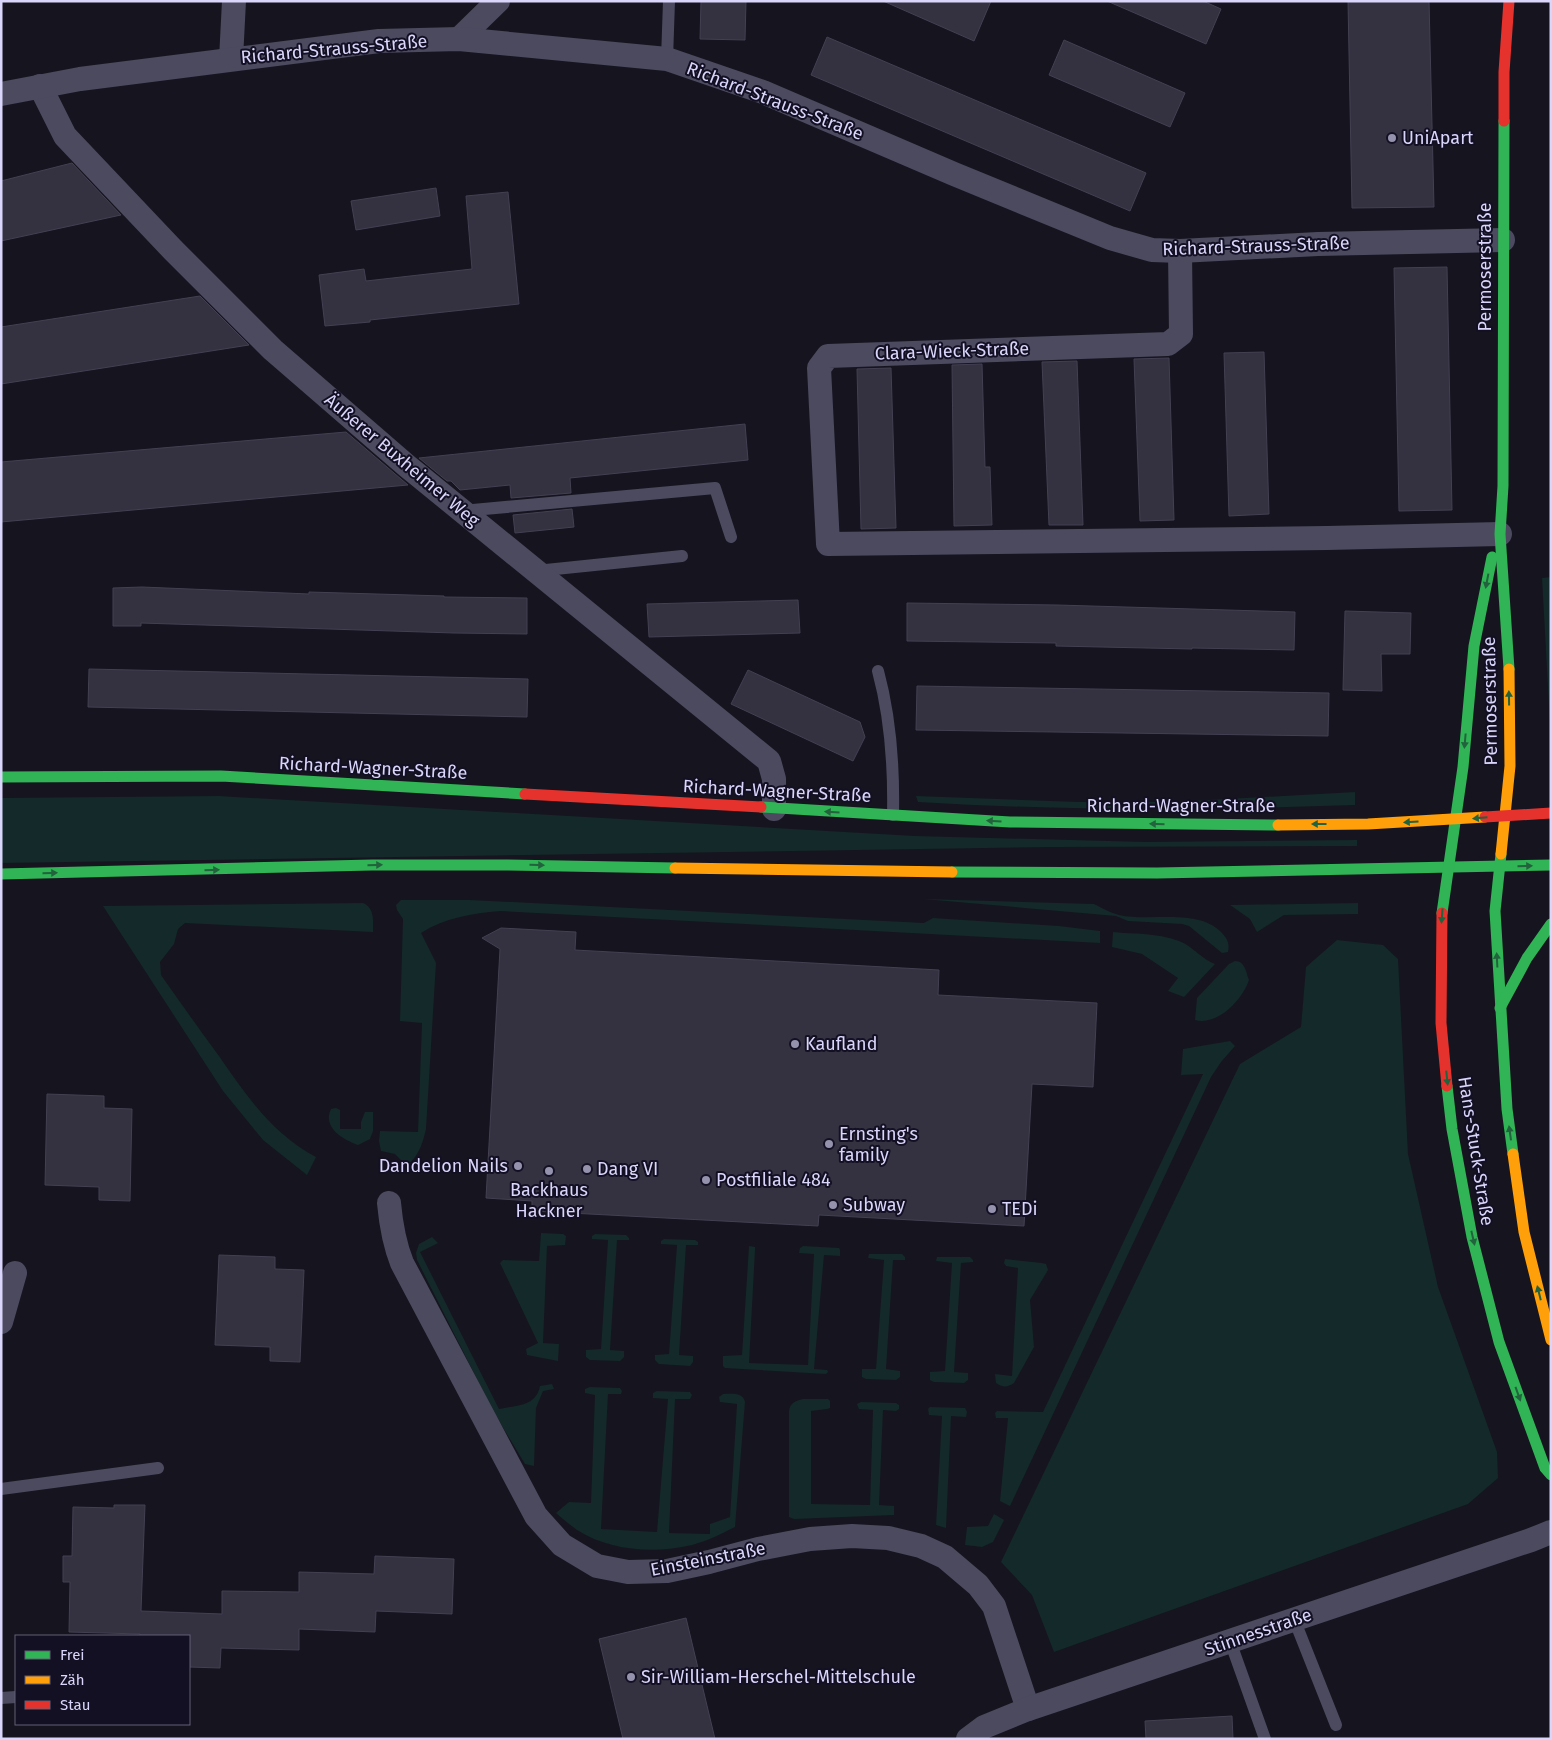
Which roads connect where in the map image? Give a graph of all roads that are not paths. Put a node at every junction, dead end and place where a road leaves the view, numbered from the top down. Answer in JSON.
{"nodes":[{"id":1,"x":234,"y":1,"type":"edge"},
{"id":2,"x":498,"y":1,"type":"edge"},
{"id":3,"x":669,"y":1,"type":"edge"},
{"id":4,"x":1509,"y":1,"type":"edge"},
{"id":5,"x":459,"y":39,"type":"junction"},
{"id":6,"x":231,"y":59,"type":"junction"},
{"id":7,"x":667,"y":59,"type":"junction"},
{"id":8,"x":40,"y":86,"type":"junction"},
{"id":9,"x":1,"y":94,"type":"edge"},
{"id":10,"x":1503,"y":240,"type":"junction"},
{"id":11,"x":1180,"y":250,"type":"junction"},
{"id":12,"x":462,"y":511,"type":"junction"},
{"id":13,"x":1500,"y":534,"type":"junction"},
{"id":14,"x":730,"y":537,"type":"dead end"},
{"id":15,"x":682,"y":556,"type":"dead end"},
{"id":16,"x":536,"y":571,"type":"junction"},
{"id":17,"x":878,"y":671,"type":"dead end"},
{"id":18,"x":1,"y":777,"type":"edge"},
{"id":19,"x":774,"y":809,"type":"junction"},
{"id":20,"x":1551,"y":813,"type":"edge"},
{"id":21,"x":893,"y":816,"type":"junction"},
{"id":22,"x":1505,"y":816,"type":"junction"},
{"id":23,"x":1455,"y":820,"type":"junction"},
{"id":24,"x":1551,"y":865,"type":"edge"},
{"id":25,"x":1499,"y":867,"type":"junction"},
{"id":26,"x":1448,"y":868,"type":"junction"},
{"id":27,"x":1,"y":874,"type":"edge"},
{"id":28,"x":1551,"y":924,"type":"edge"},
{"id":29,"x":1500,"y":1008,"type":"junction"},
{"id":30,"x":389,"y":1203,"type":"dead end"},
{"id":31,"x":15,"y":1273,"type":"dead end"},
{"id":32,"x":1,"y":1322,"type":"edge"},
{"id":33,"x":1551,"y":1340,"type":"edge"},
{"id":34,"x":158,"y":1468,"type":"dead end"},
{"id":35,"x":1551,"y":1476,"type":"edge"},
{"id":36,"x":1,"y":1489,"type":"edge"},
{"id":37,"x":1551,"y":1532,"type":"edge"},
{"id":38,"x":1294,"y":1619,"type":"junction"},
{"id":39,"x":1230,"y":1641,"type":"junction"},
{"id":40,"x":15,"y":1697,"type":"edge"},
{"id":41,"x":1,"y":1698,"type":"edge"},
{"id":42,"x":1028,"y":1709,"type":"junction"},
{"id":43,"x":1336,"y":1725,"type":"dead end"},
{"id":44,"x":968,"y":1739,"type":"edge"},
{"id":45,"x":1264,"y":1739,"type":"edge"}],
"edges":[{"from":1,"to":6,"type":"street"},
{"from":2,"to":5,"type":"street"},
{"from":3,"to":7,"type":"lane"},
{"from":4,"to":10,"type":"main road","name":"Permoserstraße"},
{"from":5,"to":6,"type":"street","name":"Richard-Strauss-Straße"},
{"from":5,"to":7,"type":"street","name":"Richard-Strauss-Straße"},
{"from":6,"to":8,"type":"street","name":"Richard-Strauss-Straße"},
{"from":7,"to":11,"type":"street","name":"Richard-Strauss-Straße"},
{"from":8,"to":9,"type":"street","name":"Richard-Strauss-Straße"},
{"from":8,"to":12,"type":"street","name":"Äußerer Buxheimer Weg"},
{"from":10,"to":11,"type":"street","name":"Richard-Strauss-Straße"},
{"from":10,"to":13,"type":"main road","name":"Permoserstraße"},
{"from":11,"to":13,"type":"street","name":"Clara-Wieck-Straße"},
{"from":12,"to":14,"type":"lane"},
{"from":12,"to":16,"type":"street","name":"Äußerer Buxheimer Weg"},
{"from":22,"to":13,"type":"main road","name":"Permoserstraße","one_way":true},
{"from":13,"to":23,"type":"main road","name":"Permoserstraße","one_way":true},
{"from":15,"to":16,"type":"lane"},
{"from":16,"to":19,"type":"street","name":"Äußerer Buxheimer Weg"},
{"from":17,"to":21,"type":"lane"},
{"from":18,"to":19,"type":"main road","name":"Richard-Wagner-Straße"},
{"from":21,"to":19,"type":"main road","name":"Richard-Wagner-Straße","one_way":true},
{"from":20,"to":22,"type":"main road","name":"Richard-Wagner-Straße"},
{"from":23,"to":21,"type":"main road","name":"Richard-Wagner-Straße","one_way":true},
{"from":22,"to":23,"type":"main road","name":"Richard-Wagner-Straße","one_way":true},
{"from":22,"to":25,"type":"main road","name":"Permoserstraße"},
{"from":23,"to":26,"type":"main road","name":"Hans-Stuck-Straße"},
{"from":25,"to":24,"type":"main road","one_way":true},
{"from":25,"to":26,"type":"main road"},
{"from":29,"to":25,"type":"main road","name":"Hans-Stuck-Straße","one_way":true},
{"from":27,"to":26,"type":"main road","one_way":true},
{"from":26,"to":35,"type":"main road","name":"Hans-Stuck-Straße","one_way":true},
{"from":28,"to":29,"type":"main road"},
{"from":33,"to":29,"type":"main road","name":"Hans-Stuck-Straße","one_way":true},
{"from":30,"to":42,"type":"street","name":"Einsteinstraße"},
{"from":31,"to":32,"type":"street"},
{"from":34,"to":36,"type":"lane"},
{"from":37,"to":38,"type":"street","name":"Stinnesstraße"},
{"from":38,"to":39,"type":"street","name":"Stinnesstraße"},
{"from":38,"to":43,"type":"lane"},
{"from":39,"to":42,"type":"street","name":"Stinnesstraße"},
{"from":39,"to":45,"type":"lane"},
{"from":40,"to":41,"type":"lane"},
{"from":42,"to":44,"type":"street","name":"Stinnesstraße"}]}
